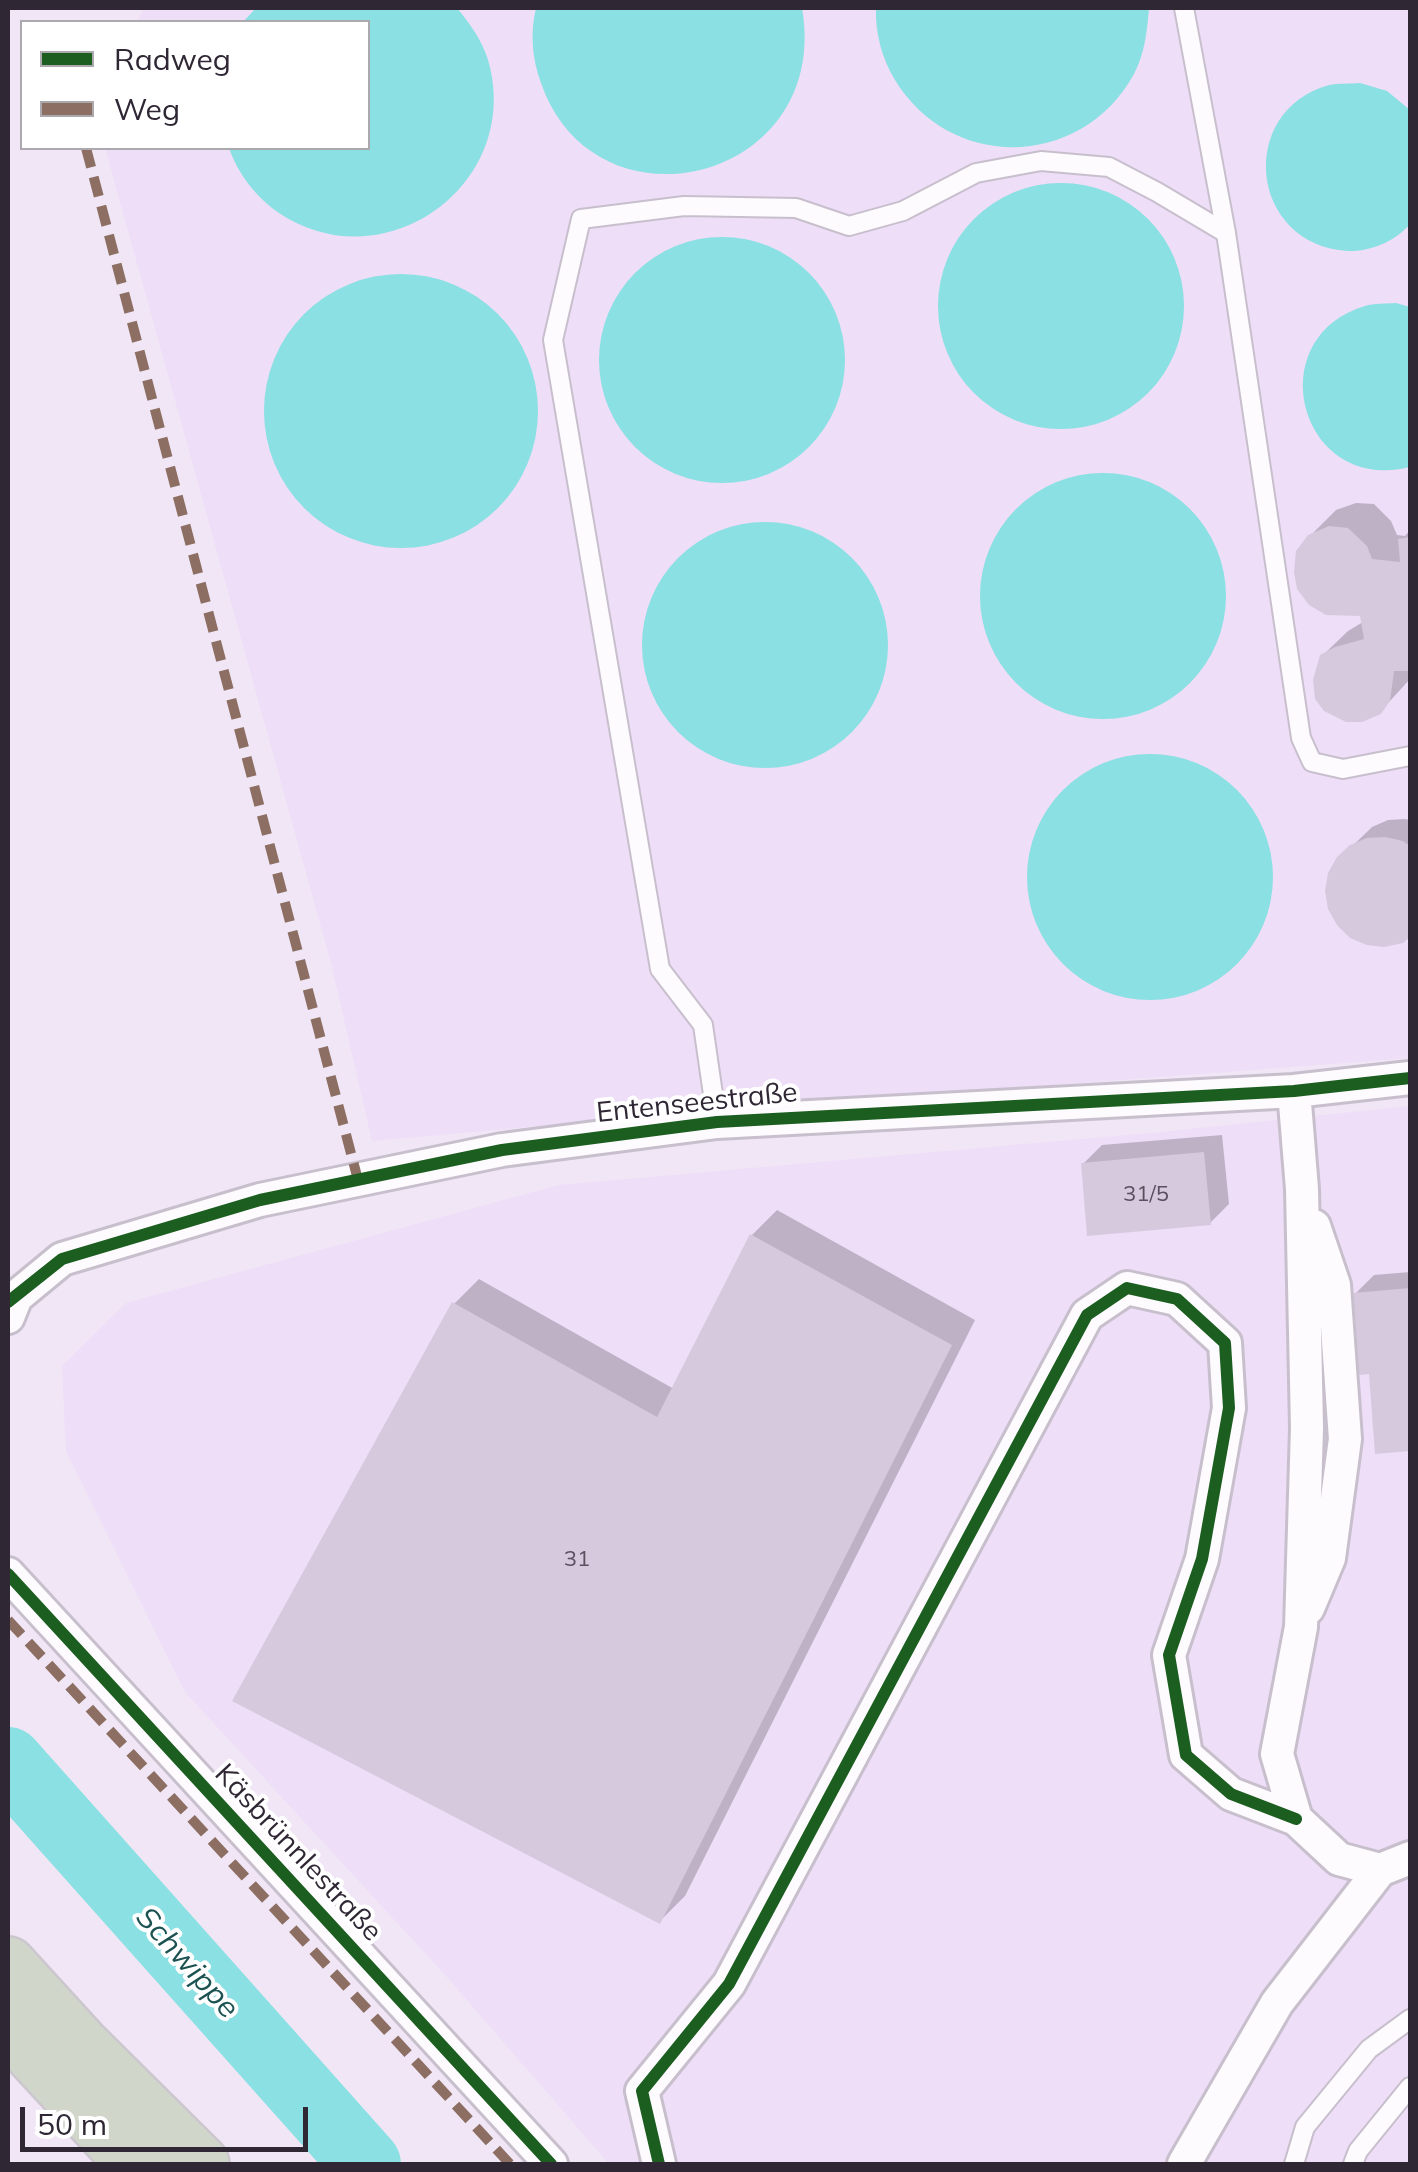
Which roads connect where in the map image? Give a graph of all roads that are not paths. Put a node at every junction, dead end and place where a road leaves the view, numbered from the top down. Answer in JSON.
{"nodes":[{"id":1,"x":1184,"y":8,"type":"edge"},
{"id":2,"x":1226,"y":232,"type":"junction"},
{"id":3,"x":1410,"y":756,"type":"edge"},
{"id":4,"x":1410,"y":1078,"type":"edge"},
{"id":5,"x":1295,"y":1105,"type":"junction"},
{"id":6,"x":716,"y":1122,"type":"junction"},
{"id":7,"x":12,"y":1307,"type":"edge"},
{"id":8,"x":8,"y":1574,"type":"edge"},
{"id":9,"x":1296,"y":1818,"type":"junction"},
{"id":10,"x":1396,"y":1864,"type":"edge"},
{"id":11,"x":8,"y":1965,"type":"edge"},
{"id":12,"x":1410,"y":2019,"type":"edge"},
{"id":13,"x":8,"y":2027,"type":"edge"},
{"id":14,"x":1410,"y":2087,"type":"edge"},
{"id":15,"x":135,"y":2164,"type":"edge"},
{"id":16,"x":201,"y":2164,"type":"edge"},
{"id":17,"x":552,"y":2164,"type":"edge"},
{"id":18,"x":659,"y":2164,"type":"edge"},
{"id":19,"x":1184,"y":2164,"type":"edge"},
{"id":20,"x":1294,"y":2164,"type":"edge"},
{"id":21,"x":1353,"y":2164,"type":"edge"}],
"edges":[{"from":1,"to":2,"type":"lane"},
{"from":2,"to":3,"type":"lane"},
{"from":2,"to":6,"type":"lane"},
{"from":4,"to":5,"type":"street","name":"Entenseestraße"},
{"from":5,"to":6,"type":"street","name":"Entenseestraße"},
{"from":5,"to":9,"type":"street"},
{"from":6,"to":7,"type":"street","name":"Entenseestraße"},
{"from":8,"to":17,"type":"street","name":"Käsbrünnlestraße"},
{"from":9,"to":10,"type":"street"},
{"from":9,"to":18,"type":"street"},
{"from":10,"to":19,"type":"street"},
{"from":11,"to":16,"type":"highway"},
{"from":12,"to":20,"type":"lane"},
{"from":13,"to":15,"type":"highway"},
{"from":14,"to":21,"type":"lane"}]}
